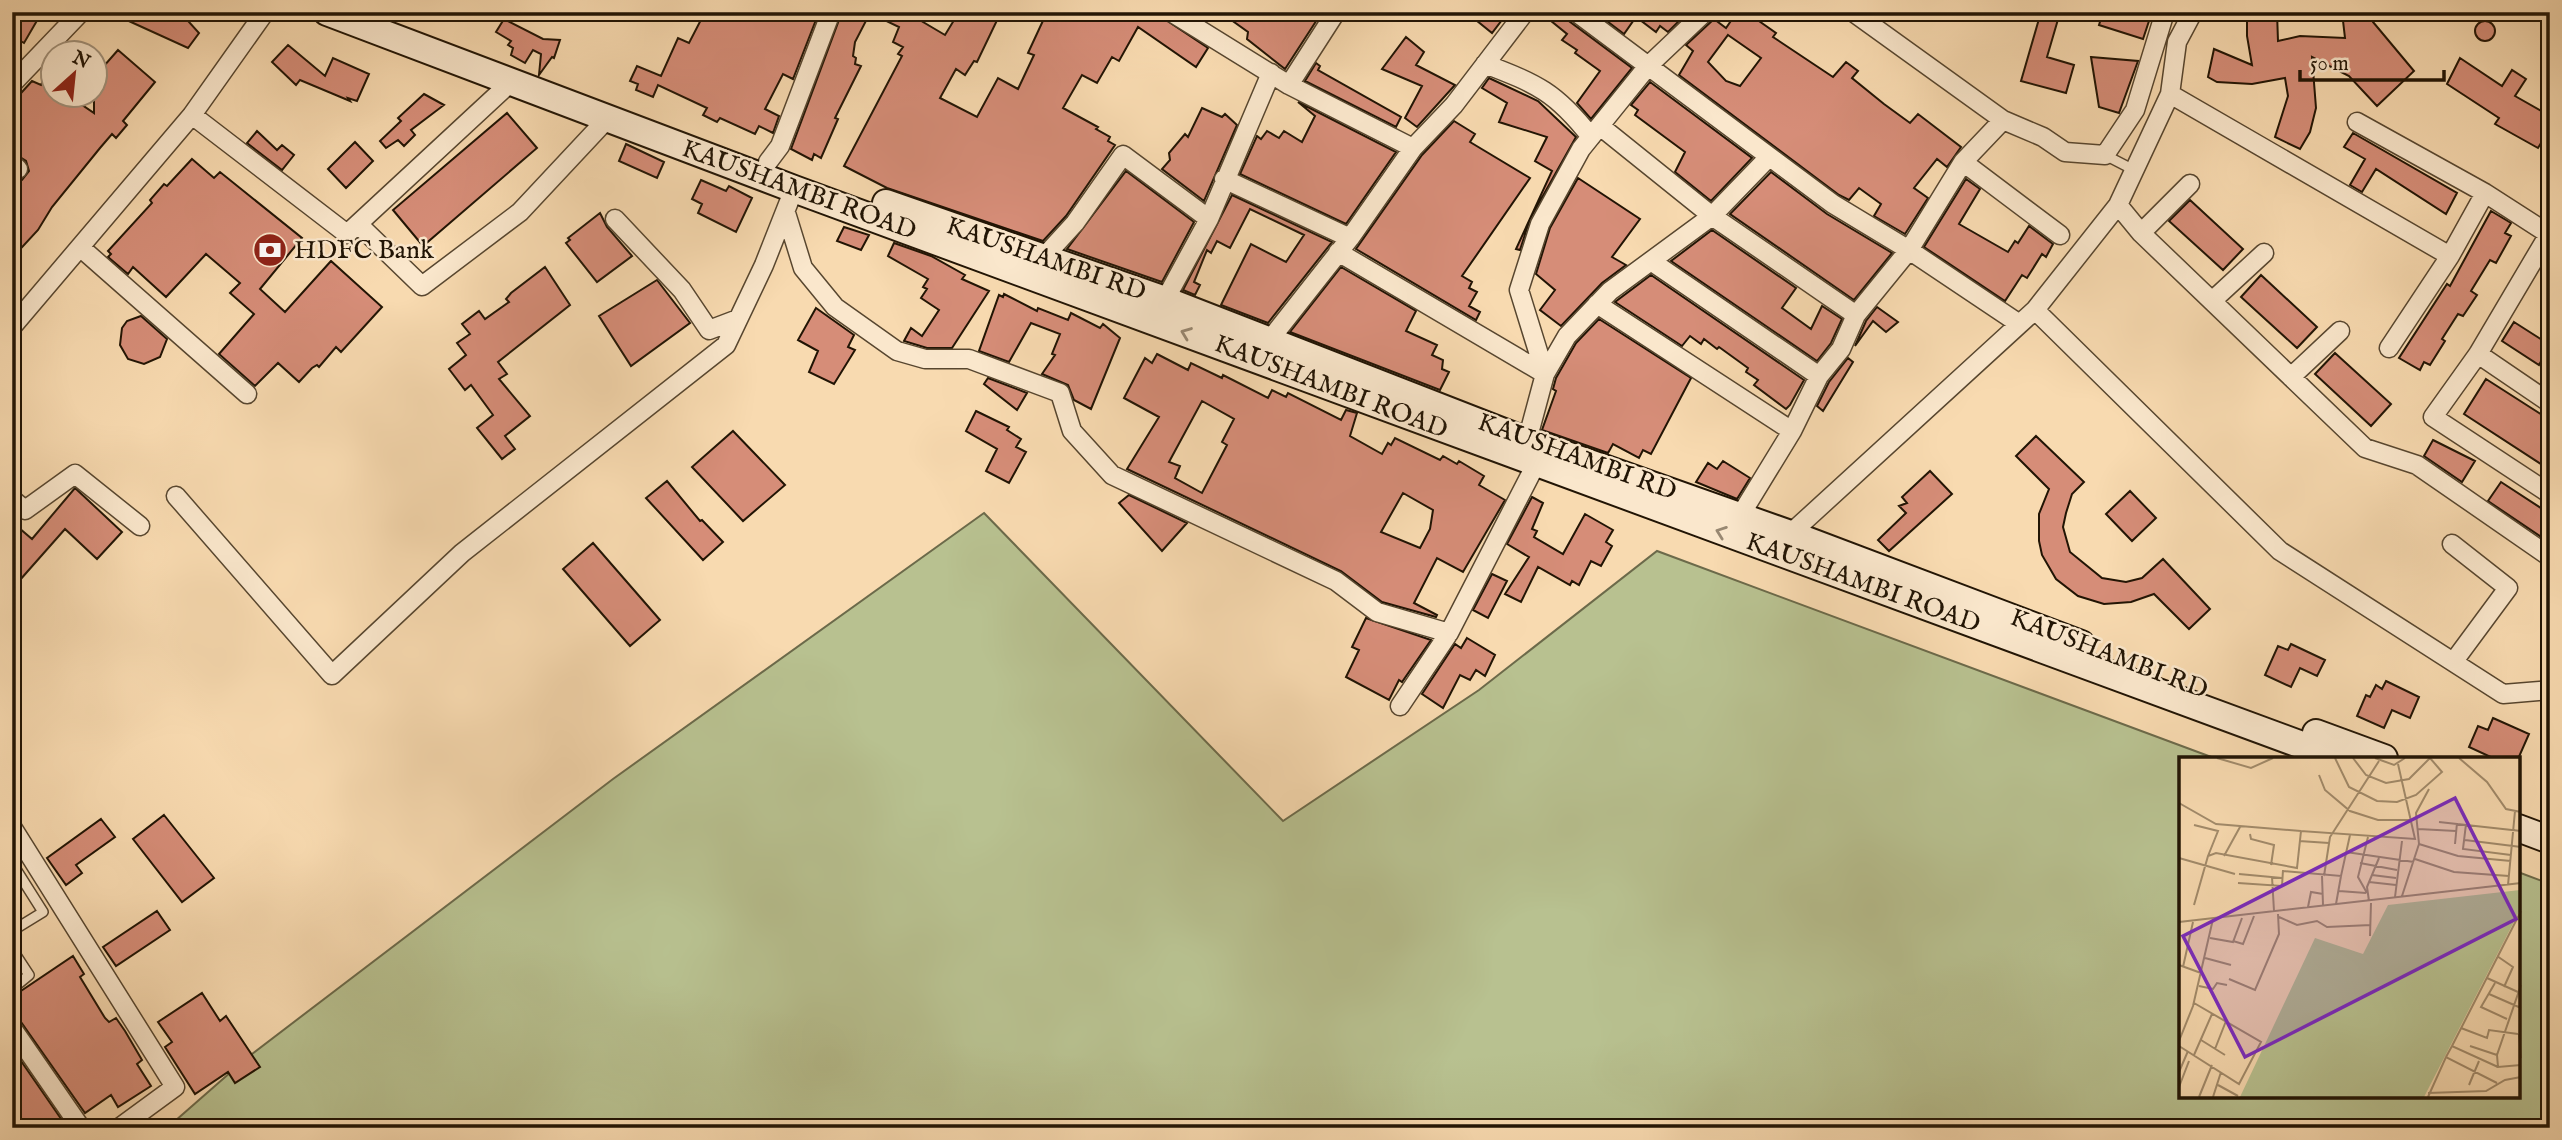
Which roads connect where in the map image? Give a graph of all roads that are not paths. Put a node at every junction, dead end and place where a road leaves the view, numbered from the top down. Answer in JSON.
{"nodes":[{"id":1,"x":81,"y":12,"type":"edge"},
{"id":2,"x":265,"y":12,"type":"edge"},
{"id":3,"x":327,"y":12,"type":"edge"},
{"id":4,"x":376,"y":12,"type":"edge"},
{"id":5,"x":831,"y":12,"type":"edge"},
{"id":6,"x":1171,"y":12,"type":"edge"},
{"id":7,"x":1336,"y":12,"type":"edge"},
{"id":8,"x":1525,"y":12,"type":"edge"},
{"id":9,"x":1576,"y":12,"type":"edge"},
{"id":10,"x":1705,"y":12,"type":"edge"},
{"id":11,"x":1853,"y":12,"type":"edge"},
{"id":12,"x":2165,"y":12,"type":"edge"},
{"id":13,"x":2193,"y":12,"type":"edge"},
{"id":14,"x":1485,"y":64,"type":"junction"},
{"id":15,"x":1648,"y":66,"type":"junction"},
{"id":16,"x":1271,"y":73,"type":"junction"},
{"id":17,"x":510,"y":83,"type":"junction"},
{"id":18,"x":12,"y":84,"type":"edge"},
{"id":19,"x":1289,"y":85,"type":"junction"},
{"id":20,"x":2170,"y":93,"type":"junction"},
{"id":21,"x":192,"y":115,"type":"junction"},
{"id":22,"x":607,"y":119,"type":"junction"},
{"id":23,"x":2003,"y":120,"type":"junction"},
{"id":24,"x":2357,"y":122,"type":"dead end"},
{"id":25,"x":1595,"y":132,"type":"junction"},
{"id":26,"x":1413,"y":148,"type":"junction"},
{"id":27,"x":2105,"y":155,"type":"junction"},
{"id":28,"x":1769,"y":157,"type":"junction"},
{"id":29,"x":768,"y":162,"type":"junction"},
{"id":30,"x":1963,"y":162,"type":"junction"},
{"id":31,"x":2134,"y":170,"type":"junction"},
{"id":32,"x":1224,"y":178,"type":"junction"},
{"id":33,"x":2190,"y":184,"type":"dead end"},
{"id":34,"x":2485,"y":193,"type":"junction"},
{"id":35,"x":790,"y":201,"type":"junction"},
{"id":36,"x":2118,"y":205,"type":"junction"},
{"id":37,"x":1712,"y":216,"type":"junction"},
{"id":38,"x":615,"y":219,"type":"dead end"},
{"id":39,"x":1209,"y":219,"type":"junction"},
{"id":40,"x":358,"y":224,"type":"junction"},
{"id":41,"x":2141,"y":233,"type":"junction"},
{"id":42,"x":2549,"y":234,"type":"edge"},
{"id":43,"x":2060,"y":235,"type":"dead end"},
{"id":44,"x":1344,"y":245,"type":"junction"},
{"id":45,"x":80,"y":247,"type":"junction"},
{"id":46,"x":1909,"y":250,"type":"junction"},
{"id":47,"x":2264,"y":253,"type":"dead end"},
{"id":48,"x":2450,"y":256,"type":"junction"},
{"id":49,"x":1043,"y":258,"type":"junction"},
{"id":50,"x":1651,"y":261,"type":"junction"},
{"id":51,"x":1165,"y":300,"type":"junction"},
{"id":52,"x":2212,"y":300,"type":"junction"},
{"id":53,"x":1597,"y":304,"type":"junction"},
{"id":54,"x":2035,"y":310,"type":"junction"},
{"id":55,"x":1856,"y":315,"type":"junction"},
{"id":56,"x":738,"y":318,"type":"junction"},
{"id":57,"x":2018,"y":323,"type":"junction"},
{"id":58,"x":12,"y":327,"type":"edge"},
{"id":59,"x":2340,"y":331,"type":"dead end"},
{"id":60,"x":1268,"y":342,"type":"junction"},
{"id":61,"x":2389,"y":348,"type":"dead end"},
{"id":62,"x":2477,"y":354,"type":"junction"},
{"id":63,"x":1545,"y":374,"type":"junction"},
{"id":64,"x":1819,"y":376,"type":"junction"},
{"id":65,"x":2291,"y":377,"type":"junction"},
{"id":66,"x":247,"y":394,"type":"dead end"},
{"id":67,"x":2550,"y":403,"type":"edge"},
{"id":68,"x":1792,"y":431,"type":"junction"},
{"id":69,"x":1532,"y":452,"type":"junction"},
{"id":70,"x":2550,"y":495,"type":"edge"},
{"id":71,"x":176,"y":496,"type":"dead end"},
{"id":72,"x":12,"y":499,"type":"edge"},
{"id":73,"x":1740,"y":516,"type":"junction"},
{"id":74,"x":140,"y":526,"type":"dead end"},
{"id":75,"x":1790,"y":534,"type":"junction"},
{"id":76,"x":2452,"y":544,"type":"dead end"},
{"id":77,"x":2550,"y":557,"type":"edge"},
{"id":78,"x":1449,"y":634,"type":"junction"},
{"id":79,"x":2454,"y":661,"type":"junction"},
{"id":80,"x":2550,"y":690,"type":"edge"},
{"id":81,"x":1400,"y":706,"type":"dead end"},
{"id":82,"x":2334,"y":757,"type":"edge"},
{"id":83,"x":2381,"y":757,"type":"edge"},
{"id":84,"x":2520,"y":810,"type":"edge"},
{"id":85,"x":2550,"y":821,"type":"edge"},
{"id":86,"x":12,"y":827,"type":"edge"},
{"id":87,"x":2520,"y":829,"type":"edge"},
{"id":88,"x":2550,"y":840,"type":"edge"},
{"id":89,"x":12,"y":863,"type":"edge"},
{"id":90,"x":12,"y":931,"type":"edge"},
{"id":91,"x":12,"y":949,"type":"edge"},
{"id":92,"x":12,"y":989,"type":"edge"},
{"id":93,"x":12,"y":1028,"type":"edge"},
{"id":94,"x":81,"y":1128,"type":"edge"},
{"id":95,"x":119,"y":1128,"type":"edge"}],
"edges":[{"from":1,"to":18,"type":"street"},
{"from":2,"to":21,"type":"street"},
{"from":3,"to":17,"type":"main road","name":"KAUSHAMBI ROAD"},
{"from":4,"to":29,"type":"main road","name":"KAUSHAMBI RD"},
{"from":5,"to":29,"type":"street"},
{"from":6,"to":16,"type":"street"},
{"from":7,"to":19,"type":"street"},
{"from":8,"to":14,"type":"street"},
{"from":9,"to":15,"type":"street"},
{"from":10,"to":15,"type":"street"},
{"from":11,"to":23,"type":"street"},
{"from":12,"to":27,"type":"street"},
{"from":13,"to":20,"type":"street"},
{"from":14,"to":25,"type":"street"},
{"from":14,"to":26,"type":"street"},
{"from":15,"to":25,"type":"street"},
{"from":15,"to":28,"type":"street"},
{"from":16,"to":19,"type":"street"},
{"from":16,"to":32,"type":"street"},
{"from":17,"to":22,"type":"main road","name":"KAUSHAMBI ROAD"},
{"from":17,"to":40,"type":"street"},
{"from":19,"to":26,"type":"street"},
{"from":20,"to":31,"type":"street"},
{"from":20,"to":48,"type":"street"},
{"from":21,"to":40,"type":"street"},
{"from":21,"to":45,"type":"street"},
{"from":22,"to":35,"type":"main road","name":"KAUSHAMBI ROAD"},
{"from":22,"to":40,"type":"street"},
{"from":23,"to":27,"type":"street"},
{"from":23,"to":30,"type":"street"},
{"from":24,"to":34,"type":"street"},
{"from":25,"to":37,"type":"street"},
{"from":25,"to":63,"type":"street"},
{"from":26,"to":44,"type":"street"},
{"from":27,"to":31,"type":"lane"},
{"from":28,"to":37,"type":"street"},
{"from":28,"to":46,"type":"street"},
{"from":29,"to":49,"type":"main road","name":"KAUSHAMBI RD"},
{"from":30,"to":43,"type":"street"},
{"from":30,"to":46,"type":"street"},
{"from":31,"to":36,"type":"street"},
{"from":32,"to":39,"type":"street"},
{"from":32,"to":44,"type":"street"},
{"from":33,"to":41,"type":"street"},
{"from":34,"to":42,"type":"street"},
{"from":34,"to":48,"type":"street"},
{"from":35,"to":56,"type":"street"},
{"from":69,"to":35,"type":"main road","name":"KAUSHAMBI ROAD","one_way":true},
{"from":35,"to":78,"type":"street"},
{"from":36,"to":41,"type":"street"},
{"from":36,"to":54,"type":"street"},
{"from":37,"to":50,"type":"street"},
{"from":37,"to":55,"type":"street"},
{"from":38,"to":56,"type":"street"},
{"from":39,"to":49,"type":"street"},
{"from":39,"to":51,"type":"street"},
{"from":41,"to":52,"type":"street"},
{"from":42,"to":62,"type":"street"},
{"from":44,"to":60,"type":"street"},
{"from":44,"to":63,"type":"street"},
{"from":45,"to":58,"type":"street"},
{"from":45,"to":66,"type":"street"},
{"from":46,"to":55,"type":"street"},
{"from":46,"to":57,"type":"street"},
{"from":47,"to":52,"type":"street"},
{"from":48,"to":61,"type":"street"},
{"from":49,"to":51,"type":"main road","name":"KAUSHAMBI RD"},
{"from":50,"to":53,"type":"street"},
{"from":50,"to":64,"type":"street"},
{"from":51,"to":60,"type":"main road","name":"KAUSHAMBI RD"},
{"from":52,"to":65,"type":"street"},
{"from":53,"to":63,"type":"street"},
{"from":53,"to":68,"type":"street"},
{"from":54,"to":57,"type":"street"},
{"from":54,"to":79,"type":"street"},
{"from":55,"to":64,"type":"street"},
{"from":56,"to":71,"type":"street"},
{"from":57,"to":75,"type":"street"},
{"from":59,"to":65,"type":"street"},
{"from":60,"to":69,"type":"main road","name":"KAUSHAMBI RD"},
{"from":62,"to":67,"type":"street"},
{"from":62,"to":70,"type":"street"},
{"from":63,"to":69,"type":"street"},
{"from":64,"to":68,"type":"street"},
{"from":65,"to":77,"type":"street"},
{"from":68,"to":73,"type":"street"},
{"from":69,"to":73,"type":"main road","name":"KAUSHAMBI RD"},
{"from":69,"to":78,"type":"street"},
{"from":82,"to":69,"type":"main road","name":"KAUSHAMBI ROAD","one_way":true},
{"from":72,"to":74,"type":"street"},
{"from":73,"to":75,"type":"main road","name":"KAUSHAMBI RD"},
{"from":75,"to":83,"type":"main road","name":"KAUSHAMBI RD"},
{"from":76,"to":79,"type":"street"},
{"from":78,"to":81,"type":"street"},
{"from":79,"to":80,"type":"street"},
{"from":84,"to":85,"type":"main road"},
{"from":86,"to":95,"type":"street"},
{"from":87,"to":88,"type":"main road"},
{"from":89,"to":90,"type":"lane"},
{"from":91,"to":92,"type":"lane"},
{"from":93,"to":94,"type":"street"}]}
